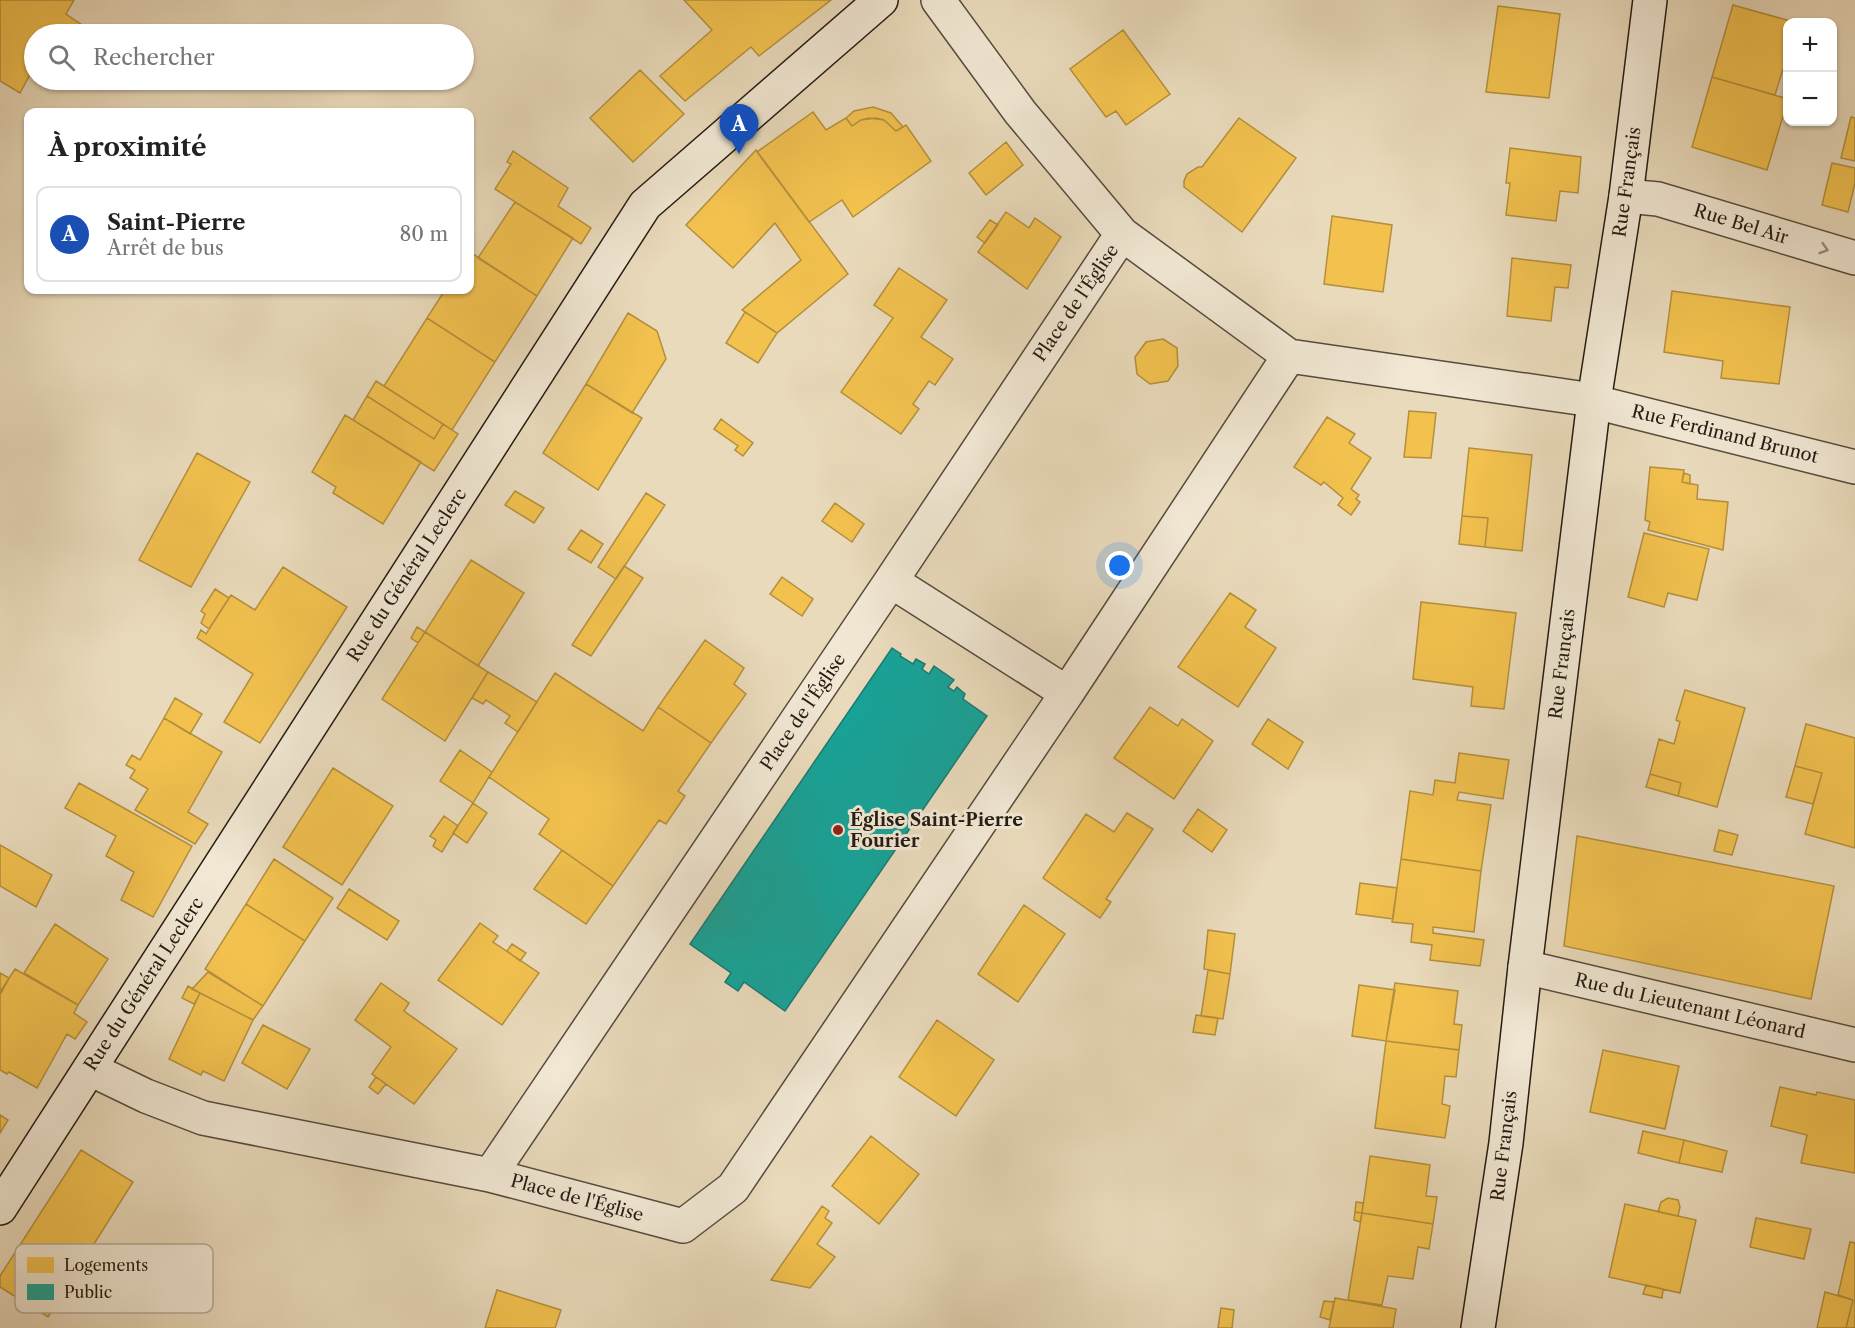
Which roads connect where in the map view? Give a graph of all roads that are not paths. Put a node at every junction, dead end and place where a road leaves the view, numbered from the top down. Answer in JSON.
{"nodes":[{"id":1,"x":881,"y":0,"type":"edge"},
{"id":2,"x":938,"y":0,"type":"edge"},
{"id":3,"x":1650,"y":0,"type":"edge"},
{"id":4,"x":1626,"y":196,"type":"junction"},
{"id":5,"x":1122,"y":234,"type":"junction"},
{"id":6,"x":1855,"y":258,"type":"edge"},
{"id":7,"x":1289,"y":356,"type":"junction"},
{"id":8,"x":1594,"y":401,"type":"junction"},
{"id":9,"x":1855,"y":467,"type":"edge"},
{"id":10,"x":891,"y":581,"type":"junction"},
{"id":11,"x":1067,"y":693,"type":"junction"},
{"id":12,"x":1525,"y":967,"type":"junction"},
{"id":13,"x":1855,"y":1045,"type":"edge"},
{"id":14,"x":90,"y":1069,"type":"junction"},
{"id":15,"x":490,"y":1175,"type":"junction"},
{"id":16,"x":0,"y":1208,"type":"edge"},
{"id":17,"x":1479,"y":1328,"type":"edge"}],
"edges":[{"from":1,"to":14,"type":"street","name":"Rue du Général Leclerc"},
{"from":2,"to":5,"type":"street","name":"Place de l'Église"},
{"from":3,"to":4,"type":"street","name":"Rue Français"},
{"from":4,"to":6,"type":"street","name":"Rue Bel Air","one_way":true},
{"from":4,"to":8,"type":"street","name":"Rue Français"},
{"from":5,"to":7,"type":"street","name":"Place de l'Église"},
{"from":5,"to":10,"type":"street","name":"Place de l'Église"},
{"from":7,"to":8,"type":"street","name":"Place de l'Église"},
{"from":7,"to":11,"type":"street","name":"Place de l'Église"},
{"from":8,"to":9,"type":"street","name":"Rue Ferdinand Brunot"},
{"from":8,"to":12,"type":"street","name":"Rue Français"},
{"from":10,"to":11,"type":"street"},
{"from":10,"to":15,"type":"street","name":"Place de l'Église"},
{"from":11,"to":15,"type":"street","name":"Place de l'Église"},
{"from":12,"to":13,"type":"street","name":"Rue du Lieutenant Léonard"},
{"from":12,"to":17,"type":"street","name":"Rue Français"},
{"from":14,"to":15,"type":"street"},
{"from":14,"to":16,"type":"street","name":"Rue du Général Leclerc"}]}
